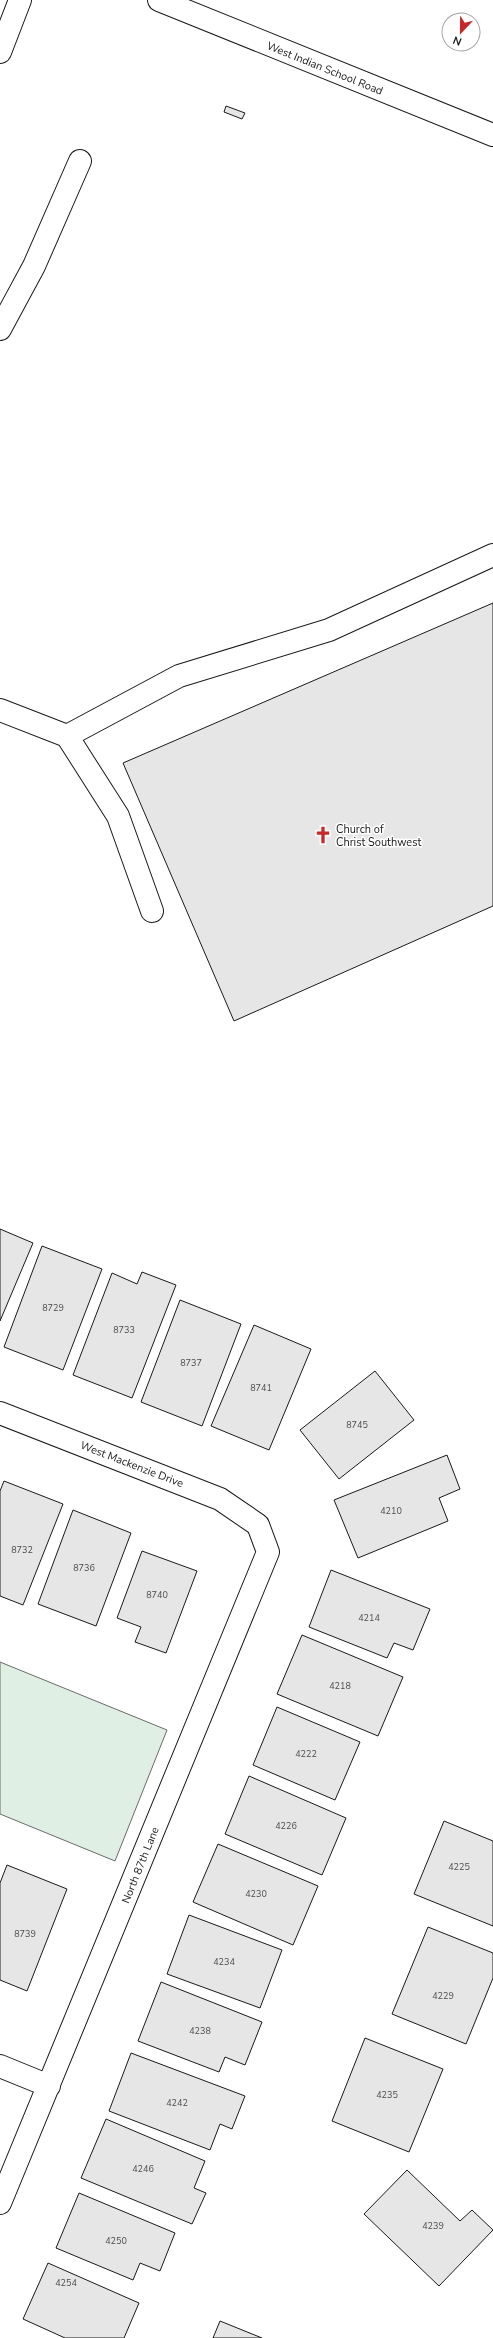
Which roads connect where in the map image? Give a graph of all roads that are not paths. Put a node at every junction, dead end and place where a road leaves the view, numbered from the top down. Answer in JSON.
{"nodes":[{"id":1,"x":20,"y":0,"type":"edge"},
{"id":2,"x":158,"y":0,"type":"edge"},
{"id":3,"x":0,"y":52,"type":"edge"},
{"id":4,"x":493,"y":135,"type":"edge"},
{"id":5,"x":80,"y":161,"type":"dead end"},
{"id":6,"x":0,"y":329,"type":"edge"},
{"id":7,"x":493,"y":555,"type":"edge"},
{"id":8,"x":0,"y":710,"type":"edge"},
{"id":9,"x":67,"y":736,"type":"junction"},
{"id":10,"x":152,"y":911,"type":"dead end"},
{"id":11,"x":0,"y":1413,"type":"edge"},
{"id":12,"x":258,"y":1525,"type":"joint"},
{"id":13,"x":0,"y":2066,"type":"edge"},
{"id":14,"x":49,"y":2086,"type":"junction"},
{"id":15,"x":0,"y":2203,"type":"edge"}],
"edges":[{"from":1,"to":3,"type":"street"},
{"from":2,"to":4,"type":"street","name":"West Indian School Road"},
{"from":5,"to":6,"type":"street"},
{"from":7,"to":9,"type":"street"},
{"from":8,"to":9,"type":"street"},
{"from":9,"to":10,"type":"street"},
{"from":11,"to":12,"type":"street","name":"West Mackenzie Drive"},
{"from":12,"to":14,"type":"street","name":"North 87th Lane"},
{"from":13,"to":14,"type":"street"},
{"from":14,"to":15,"type":"street","name":"North 87th Lane"}]}
